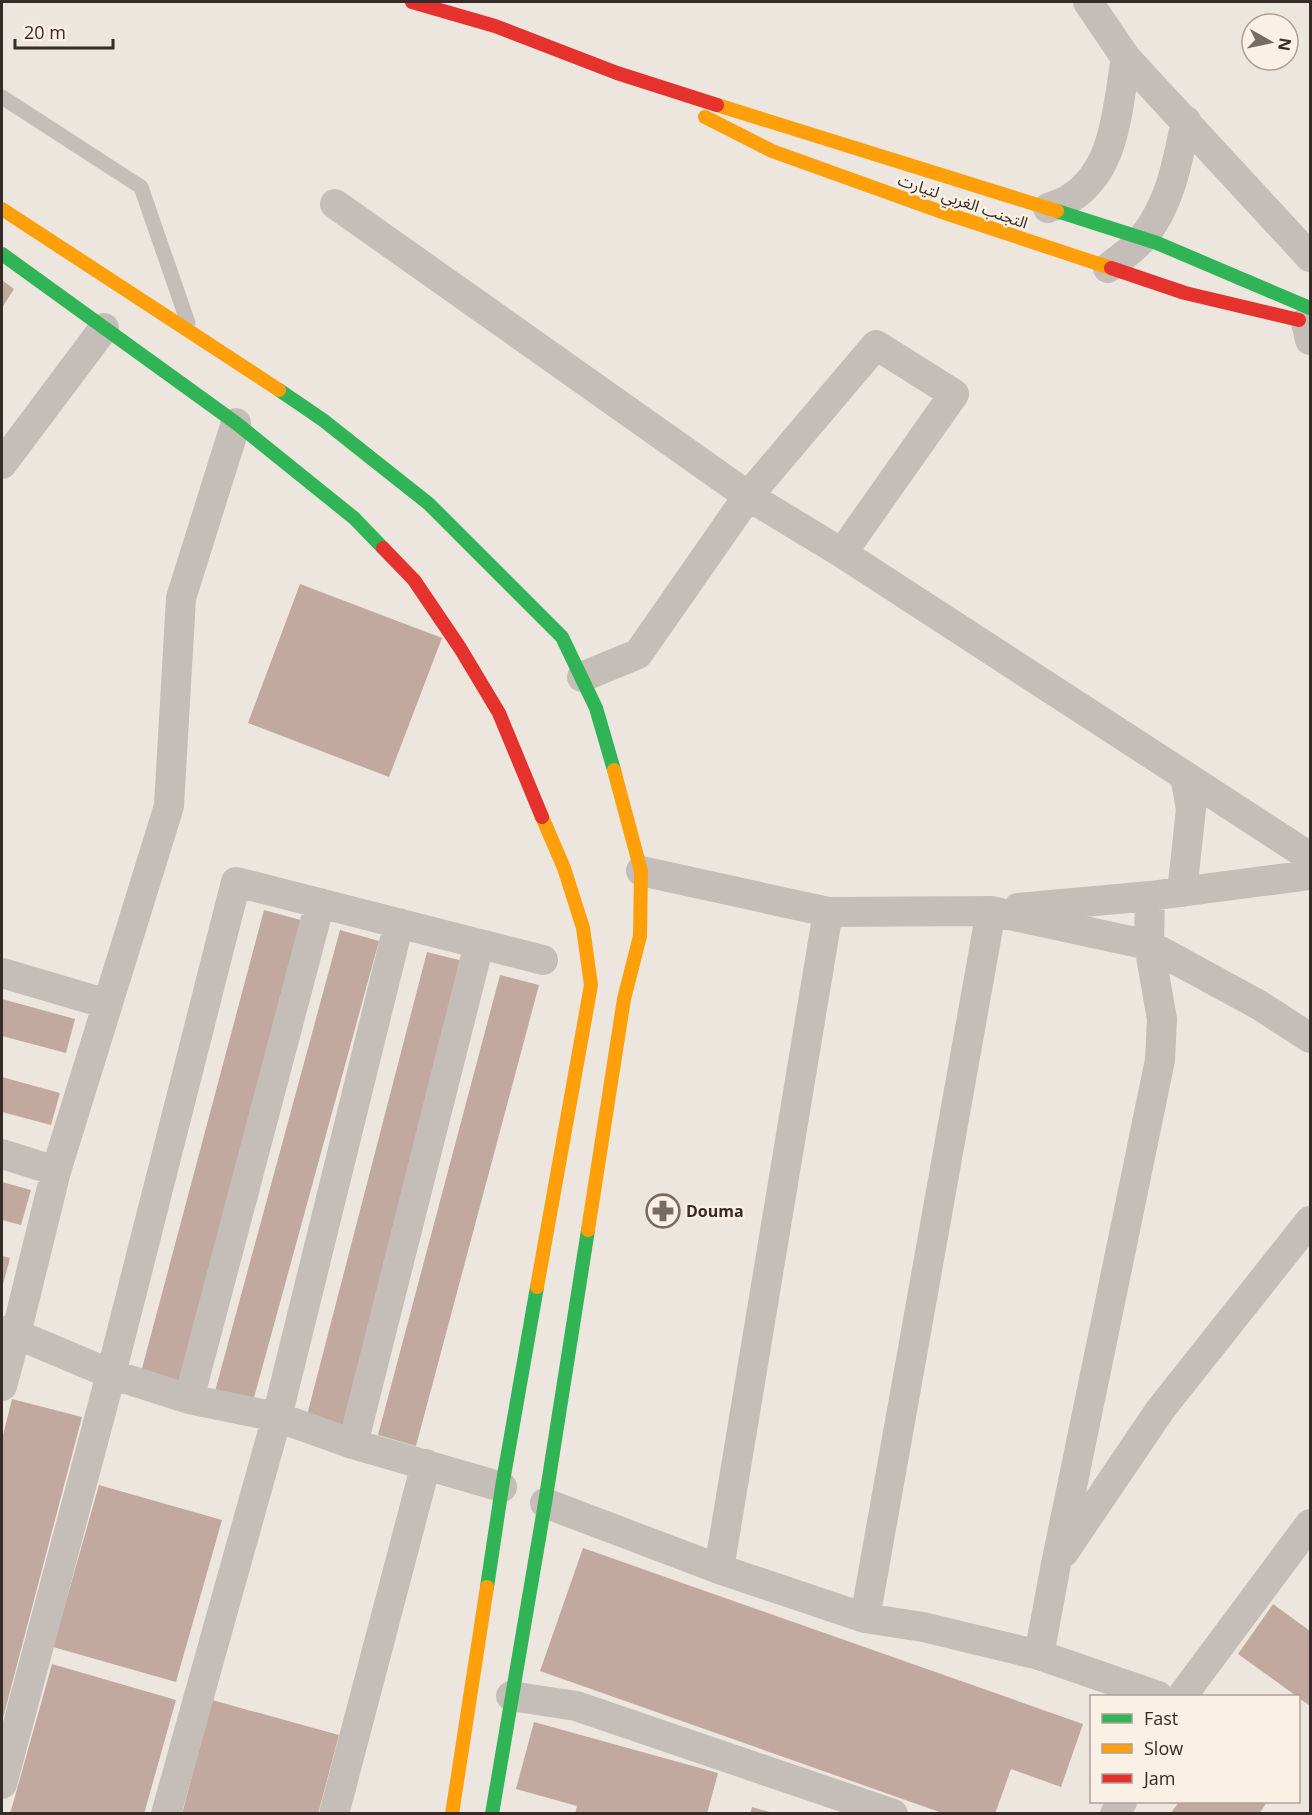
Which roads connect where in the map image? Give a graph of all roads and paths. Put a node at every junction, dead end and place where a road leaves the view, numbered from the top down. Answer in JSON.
{"nodes":[{"id":1,"x":412,"y":2,"type":"edge"},
{"id":2,"x":1088,"y":2,"type":"edge"},
{"id":3,"x":1126,"y":58,"type":"junction"},
{"id":4,"x":617,"y":73,"type":"junction"},
{"id":5,"x":2,"y":97,"type":"edge"},
{"id":6,"x":1186,"y":121,"type":"junction"},
{"id":7,"x":335,"y":204,"type":"dead end"},
{"id":8,"x":1048,"y":208,"type":"junction"},
{"id":9,"x":2,"y":209,"type":"edge"},
{"id":10,"x":1142,"y":239,"type":"junction"},
{"id":11,"x":2,"y":254,"type":"edge"},
{"id":12,"x":1311,"y":257,"type":"edge"},
{"id":13,"x":1108,"y":268,"type":"junction"},
{"id":14,"x":1309,"y":323,"type":"edge"},
{"id":15,"x":104,"y":328,"type":"junction"},
{"id":16,"x":190,"y":331,"type":"junction"},
{"id":17,"x":236,"y":423,"type":"junction"},
{"id":18,"x":2,"y":464,"type":"edge"},
{"id":19,"x":748,"y":496,"type":"junction"},
{"id":20,"x":842,"y":553,"type":"junction"},
{"id":21,"x":582,"y":677,"type":"junction"},
{"id":22,"x":1185,"y":776,"type":"junction"},
{"id":23,"x":1311,"y":857,"type":"edge"},
{"id":24,"x":641,"y":871,"type":"junction"},
{"id":25,"x":1311,"y":875,"type":"edge"},
{"id":26,"x":1182,"y":892,"type":"junction"},
{"id":27,"x":1150,"y":896,"type":"junction"},
{"id":28,"x":320,"y":903,"type":"junction"},
{"id":29,"x":991,"y":911,"type":"junction"},
{"id":30,"x":828,"y":912,"type":"junction"},
{"id":31,"x":399,"y":923,"type":"junction"},
{"id":32,"x":479,"y":944,"type":"junction"},
{"id":33,"x":1149,"y":945,"type":"junction"},
{"id":34,"x":543,"y":960,"type":"dead end"},
{"id":35,"x":2,"y":973,"type":"edge"},
{"id":36,"x":107,"y":1004,"type":"junction"},
{"id":37,"x":1311,"y":1038,"type":"edge"},
{"id":38,"x":2,"y":1154,"type":"edge"},
{"id":39,"x":56,"y":1171,"type":"junction"},
{"id":40,"x":1311,"y":1221,"type":"edge"},
{"id":41,"x":9,"y":1333,"type":"edge"},
{"id":42,"x":111,"y":1374,"type":"junction"},
{"id":43,"x":2,"y":1386,"type":"edge"},
{"id":44,"x":189,"y":1399,"type":"junction"},
{"id":45,"x":277,"y":1417,"type":"junction"},
{"id":46,"x":353,"y":1444,"type":"junction"},
{"id":47,"x":426,"y":1464,"type":"junction"},
{"id":48,"x":502,"y":1487,"type":"junction"},
{"id":49,"x":545,"y":1503,"type":"junction"},
{"id":50,"x":1311,"y":1524,"type":"edge"},
{"id":51,"x":1056,"y":1564,"type":"junction"},
{"id":52,"x":719,"y":1569,"type":"junction"},
{"id":53,"x":865,"y":1618,"type":"junction"},
{"id":54,"x":1039,"y":1656,"type":"junction"},
{"id":55,"x":1155,"y":1695,"type":"edge"},
{"id":56,"x":1183,"y":1695,"type":"edge"},
{"id":57,"x":511,"y":1696,"type":"junction"},
{"id":58,"x":2,"y":1784,"type":"edge"},
{"id":59,"x":166,"y":1814,"type":"edge"},
{"id":60,"x":334,"y":1814,"type":"edge"},
{"id":61,"x":452,"y":1814,"type":"edge"},
{"id":62,"x":492,"y":1814,"type":"edge"},
{"id":63,"x":893,"y":1814,"type":"edge"}],
"edges":[{"from":1,"to":4,"type":"main road","name":"التجنب الغربي لتيارت"},
{"from":2,"to":3,"type":"street"},
{"from":3,"to":6,"type":"street"},
{"from":3,"to":8,"type":"street"},
{"from":4,"to":8,"type":"main road","name":"التجنب الغربي لتيارت"},
{"from":4,"to":13,"type":"main road","name":"التجنب الغربي لتيارت"},
{"from":5,"to":16,"type":"lane"},
{"from":6,"to":10,"type":"street"},
{"from":6,"to":12,"type":"street"},
{"from":7,"to":19,"type":"street"},
{"from":8,"to":10,"type":"main road","name":"التجنب الغربي لتيارت"},
{"from":9,"to":16,"type":"main road"},
{"from":10,"to":13,"type":"street"},
{"from":10,"to":14,"type":"main road","name":"التجنب الغربي لتيارت"},
{"from":11,"to":15,"type":"main road"},
{"from":13,"to":14,"type":"main road","name":"التجنب الغربي لتيارت"},
{"from":15,"to":17,"type":"main road"},
{"from":15,"to":18,"type":"street"},
{"from":16,"to":21,"type":"main road"},
{"from":17,"to":36,"type":"street"},
{"from":17,"to":48,"type":"main road"},
{"from":19,"to":20,"type":"street"},
{"from":19,"to":20,"type":"street"},
{"from":19,"to":21,"type":"street"},
{"from":20,"to":22,"type":"street"},
{"from":21,"to":24,"type":"main road"},
{"from":22,"to":23,"type":"street"},
{"from":22,"to":26,"type":"street"},
{"from":24,"to":30,"type":"street"},
{"from":24,"to":49,"type":"main road"},
{"from":25,"to":26,"type":"street"},
{"from":26,"to":27,"type":"street"},
{"from":27,"to":29,"type":"street"},
{"from":27,"to":33,"type":"street"},
{"from":28,"to":31,"type":"street"},
{"from":28,"to":42,"type":"street"},
{"from":28,"to":44,"type":"street"},
{"from":29,"to":30,"type":"street"},
{"from":29,"to":33,"type":"street"},
{"from":29,"to":53,"type":"street"},
{"from":30,"to":52,"type":"street"},
{"from":31,"to":32,"type":"street"},
{"from":31,"to":45,"type":"street"},
{"from":32,"to":34,"type":"street"},
{"from":32,"to":46,"type":"street"},
{"from":33,"to":37,"type":"street"},
{"from":33,"to":51,"type":"street"},
{"from":35,"to":36,"type":"street"},
{"from":36,"to":39,"type":"street"},
{"from":38,"to":39,"type":"street"},
{"from":39,"to":41,"type":"street"},
{"from":40,"to":51,"type":"street"},
{"from":41,"to":42,"type":"street"},
{"from":41,"to":43,"type":"street"},
{"from":42,"to":44,"type":"street"},
{"from":42,"to":58,"type":"street"},
{"from":44,"to":45,"type":"street"},
{"from":45,"to":46,"type":"street"},
{"from":45,"to":59,"type":"street"},
{"from":46,"to":47,"type":"street"},
{"from":47,"to":48,"type":"street"},
{"from":47,"to":60,"type":"street"},
{"from":48,"to":61,"type":"main road"},
{"from":49,"to":52,"type":"street"},
{"from":49,"to":57,"type":"main road"},
{"from":50,"to":56,"type":"street"},
{"from":51,"to":54,"type":"street"},
{"from":52,"to":53,"type":"street"},
{"from":53,"to":54,"type":"street"},
{"from":54,"to":55,"type":"street"},
{"from":57,"to":62,"type":"main road"},
{"from":57,"to":63,"type":"street"}]}
